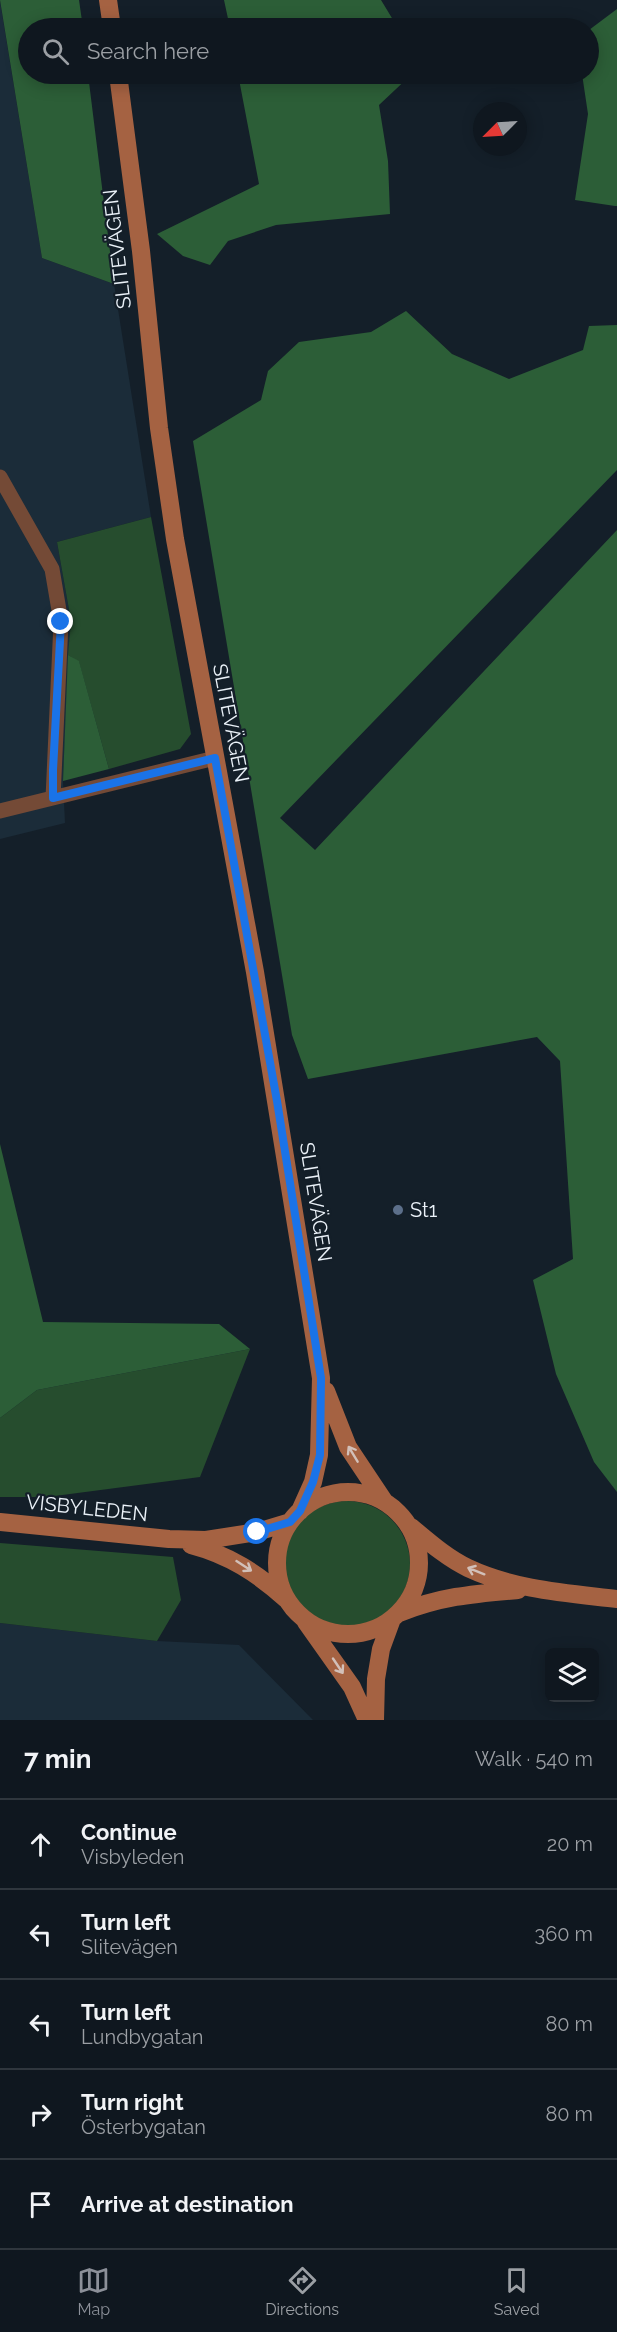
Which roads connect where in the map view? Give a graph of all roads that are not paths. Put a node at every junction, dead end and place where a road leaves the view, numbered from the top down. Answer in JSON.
{"nodes":[{"id":1,"x":108,"y":0,"type":"edge"},
{"id":2,"x":111,"y":18,"type":"edge"},
{"id":3,"x":119,"y":84,"type":"edge"},
{"id":4,"x":0,"y":477,"type":"edge"},
{"id":5,"x":215,"y":758,"type":"junction"},
{"id":6,"x":53,"y":798,"type":"junction"},
{"id":7,"x":0,"y":811,"type":"edge"},
{"id":8,"x":321,"y":1378,"type":"junction"},
{"id":9,"x":385,"y":1503,"type":"junction"},
{"id":10,"x":295,"y":1517,"type":"junction"},
{"id":11,"x":0,"y":1522,"type":"edge"},
{"id":12,"x":408,"y":1524,"type":"junction"},
{"id":13,"x":169,"y":1539,"type":"junction"},
{"id":14,"x":532,"y":1589,"type":"junction"},
{"id":15,"x":617,"y":1599,"type":"edge"},
{"id":16,"x":288,"y":1601,"type":"junction"},
{"id":17,"x":395,"y":1616,"type":"junction"},
{"id":18,"x":303,"y":1618,"type":"junction"},
{"id":19,"x":367,"y":1720,"type":"edge"},
{"id":20,"x":375,"y":1720,"type":"edge"}],
"edges":[{"from":1,"to":2,"type":"main road"},
{"from":3,"to":5,"type":"main road","name":"SLITEVÄGEN"},
{"from":4,"to":6,"type":"street"},
{"from":5,"to":6,"type":"street"},
{"from":5,"to":8,"type":"main road","name":"SLITEVÄGEN"},
{"from":6,"to":7,"type":"street"},
{"from":9,"to":8,"type":"main road","name":"SLITEVÄGEN","one_way":true},
{"from":8,"to":10,"type":"main road","name":"SLITEVÄGEN"},
{"from":9,"to":10,"type":"main road"},
{"from":9,"to":12,"type":"main road"},
{"from":10,"to":13,"type":"main road","name":"VISBYLEDEN"},
{"from":10,"to":16,"type":"main road"},
{"from":11,"to":13,"type":"main road","name":"VISBYLEDEN"},
{"from":14,"to":12,"type":"main road","one_way":true},
{"from":12,"to":17,"type":"main road"},
{"from":13,"to":16,"type":"main road","name":"VISBYLEDEN","one_way":true},
{"from":14,"to":15,"type":"main road"},
{"from":14,"to":17,"type":"main road"},
{"from":16,"to":18,"type":"main road"},
{"from":17,"to":18,"type":"main road"},
{"from":17,"to":20,"type":"main road"},
{"from":18,"to":19,"type":"main road","one_way":true}]}
